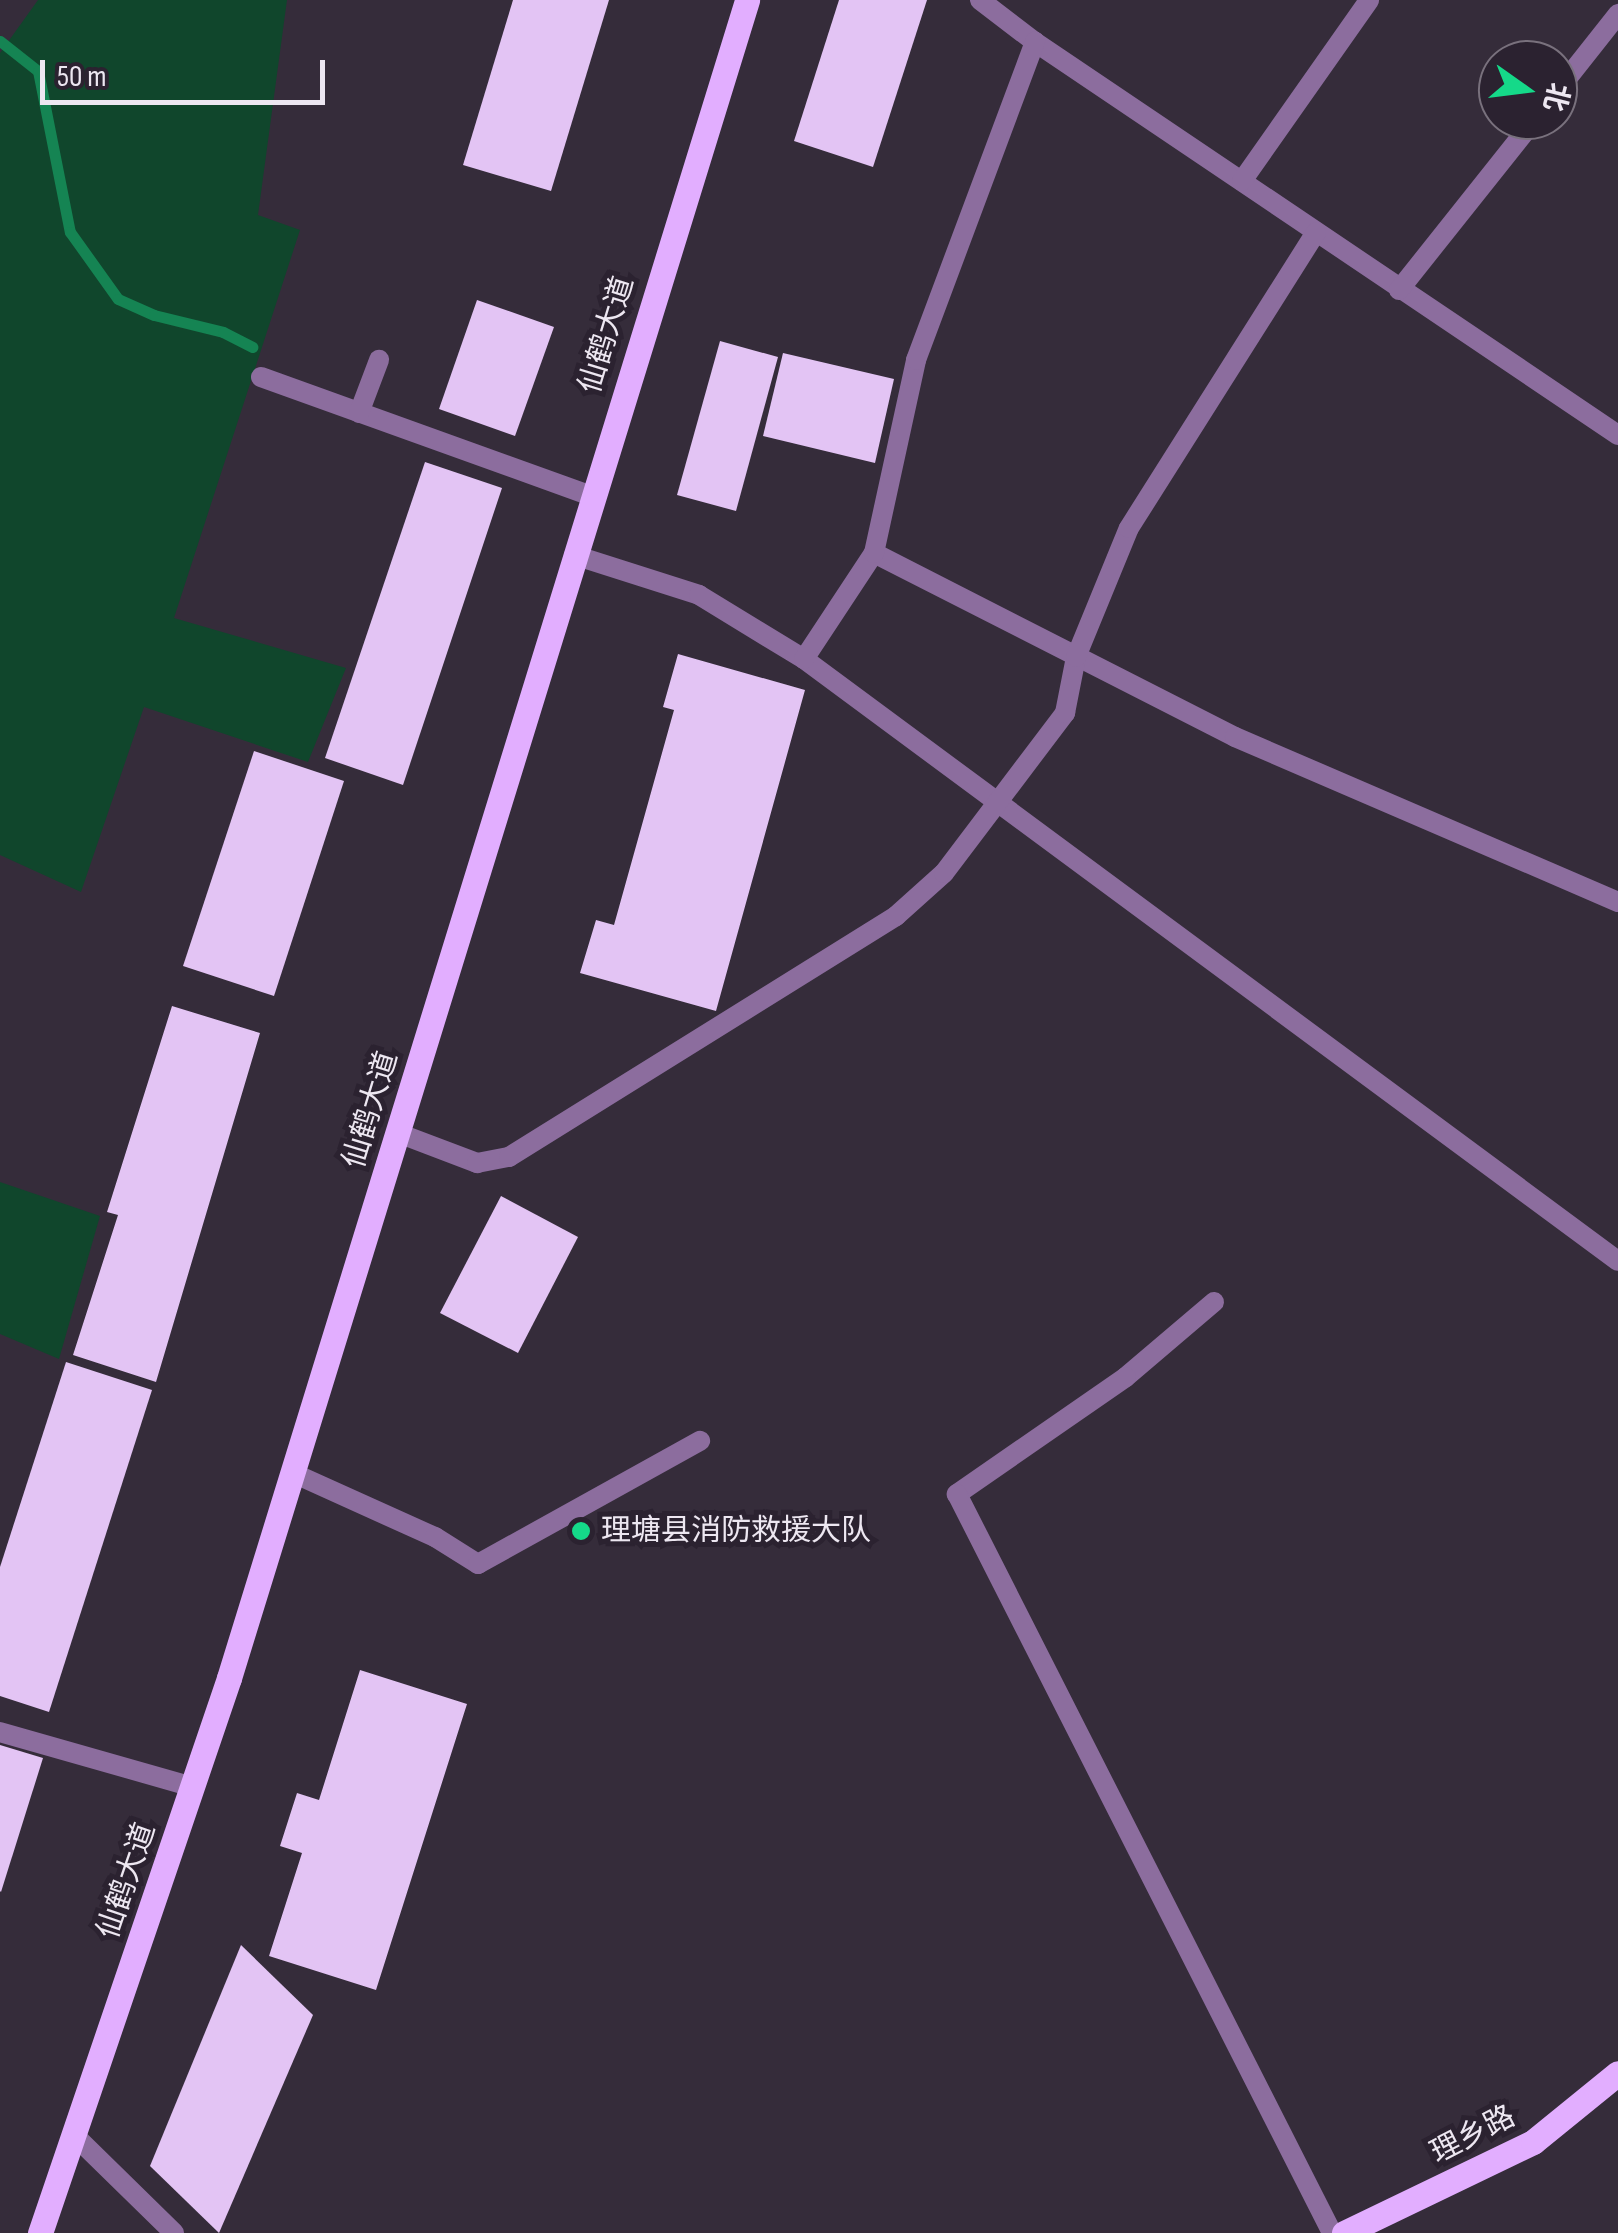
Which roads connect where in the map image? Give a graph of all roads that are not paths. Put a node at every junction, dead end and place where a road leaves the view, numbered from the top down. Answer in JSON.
{"nodes":[{"id":1,"x":746,"y":0,"type":"edge"},
{"id":2,"x":980,"y":0,"type":"edge"},
{"id":3,"x":1369,"y":0,"type":"edge"},
{"id":4,"x":1618,"y":14,"type":"edge"},
{"id":5,"x":1035,"y":42,"type":"junction"},
{"id":6,"x":1578,"y":65,"type":"edge"},
{"id":7,"x":1518,"y":140,"type":"edge"},
{"id":8,"x":1242,"y":181,"type":"junction"},
{"id":9,"x":1316,"y":232,"type":"junction"},
{"id":10,"x":1400,"y":290,"type":"junction"},
{"id":11,"x":379,"y":360,"type":"dead end"},
{"id":12,"x":261,"y":378,"type":"dead end"},
{"id":13,"x":359,"y":413,"type":"junction"},
{"id":14,"x":1614,"y":425,"type":"edge"},
{"id":15,"x":592,"y":496,"type":"junction"},
{"id":16,"x":874,"y":552,"type":"junction"},
{"id":17,"x":574,"y":555,"type":"junction"},
{"id":18,"x":1076,"y":657,"type":"junction"},
{"id":19,"x":804,"y":659,"type":"junction"},
{"id":20,"x":999,"y":803,"type":"junction"},
{"id":21,"x":1618,"y":902,"type":"edge"},
{"id":22,"x":398,"y":1133,"type":"junction"},
{"id":23,"x":1618,"y":1261,"type":"edge"},
{"id":24,"x":1214,"y":1302,"type":"dead end"},
{"id":25,"x":700,"y":1440,"type":"dead end"},
{"id":26,"x":293,"y":1472,"type":"junction"},
{"id":27,"x":0,"y":1732,"type":"edge"},
{"id":28,"x":193,"y":1787,"type":"junction"},
{"id":29,"x":1618,"y":2073,"type":"edge"},
{"id":30,"x":74,"y":2135,"type":"junction"},
{"id":31,"x":40,"y":2233,"type":"edge"},
{"id":32,"x":174,"y":2233,"type":"edge"},
{"id":33,"x":1332,"y":2233,"type":"edge"},
{"id":34,"x":1344,"y":2233,"type":"edge"}],
"edges":[{"from":1,"to":15,"type":"main road","name":"仙鹤大道"},
{"from":2,"to":5,"type":"street"},
{"from":3,"to":8,"type":"street"},
{"from":4,"to":6,"type":"street"},
{"from":5,"to":8,"type":"street"},
{"from":5,"to":16,"type":"street"},
{"from":7,"to":10,"type":"street"},
{"from":8,"to":9,"type":"street"},
{"from":9,"to":10,"type":"street"},
{"from":9,"to":18,"type":"street"},
{"from":10,"to":14,"type":"street"},
{"from":11,"to":13,"type":"street"},
{"from":12,"to":13,"type":"street"},
{"from":13,"to":15,"type":"street"},
{"from":15,"to":17,"type":"main road","name":"仙鹤大道"},
{"from":16,"to":18,"type":"street"},
{"from":16,"to":19,"type":"street"},
{"from":17,"to":19,"type":"street"},
{"from":17,"to":22,"type":"main road","name":"仙鹤大道"},
{"from":18,"to":20,"type":"street"},
{"from":18,"to":21,"type":"street"},
{"from":19,"to":20,"type":"street"},
{"from":20,"to":22,"type":"street"},
{"from":20,"to":23,"type":"street"},
{"from":22,"to":26,"type":"main road","name":"仙鹤大道"},
{"from":24,"to":33,"type":"street"},
{"from":25,"to":26,"type":"street"},
{"from":26,"to":28,"type":"main road","name":"仙鹤大道"},
{"from":27,"to":28,"type":"street"},
{"from":28,"to":30,"type":"main road","name":"仙鹤大道"},
{"from":29,"to":34,"type":"main road","name":"理乡路"},
{"from":30,"to":31,"type":"main road","name":"仙鹤大道"},
{"from":30,"to":32,"type":"street"}]}
